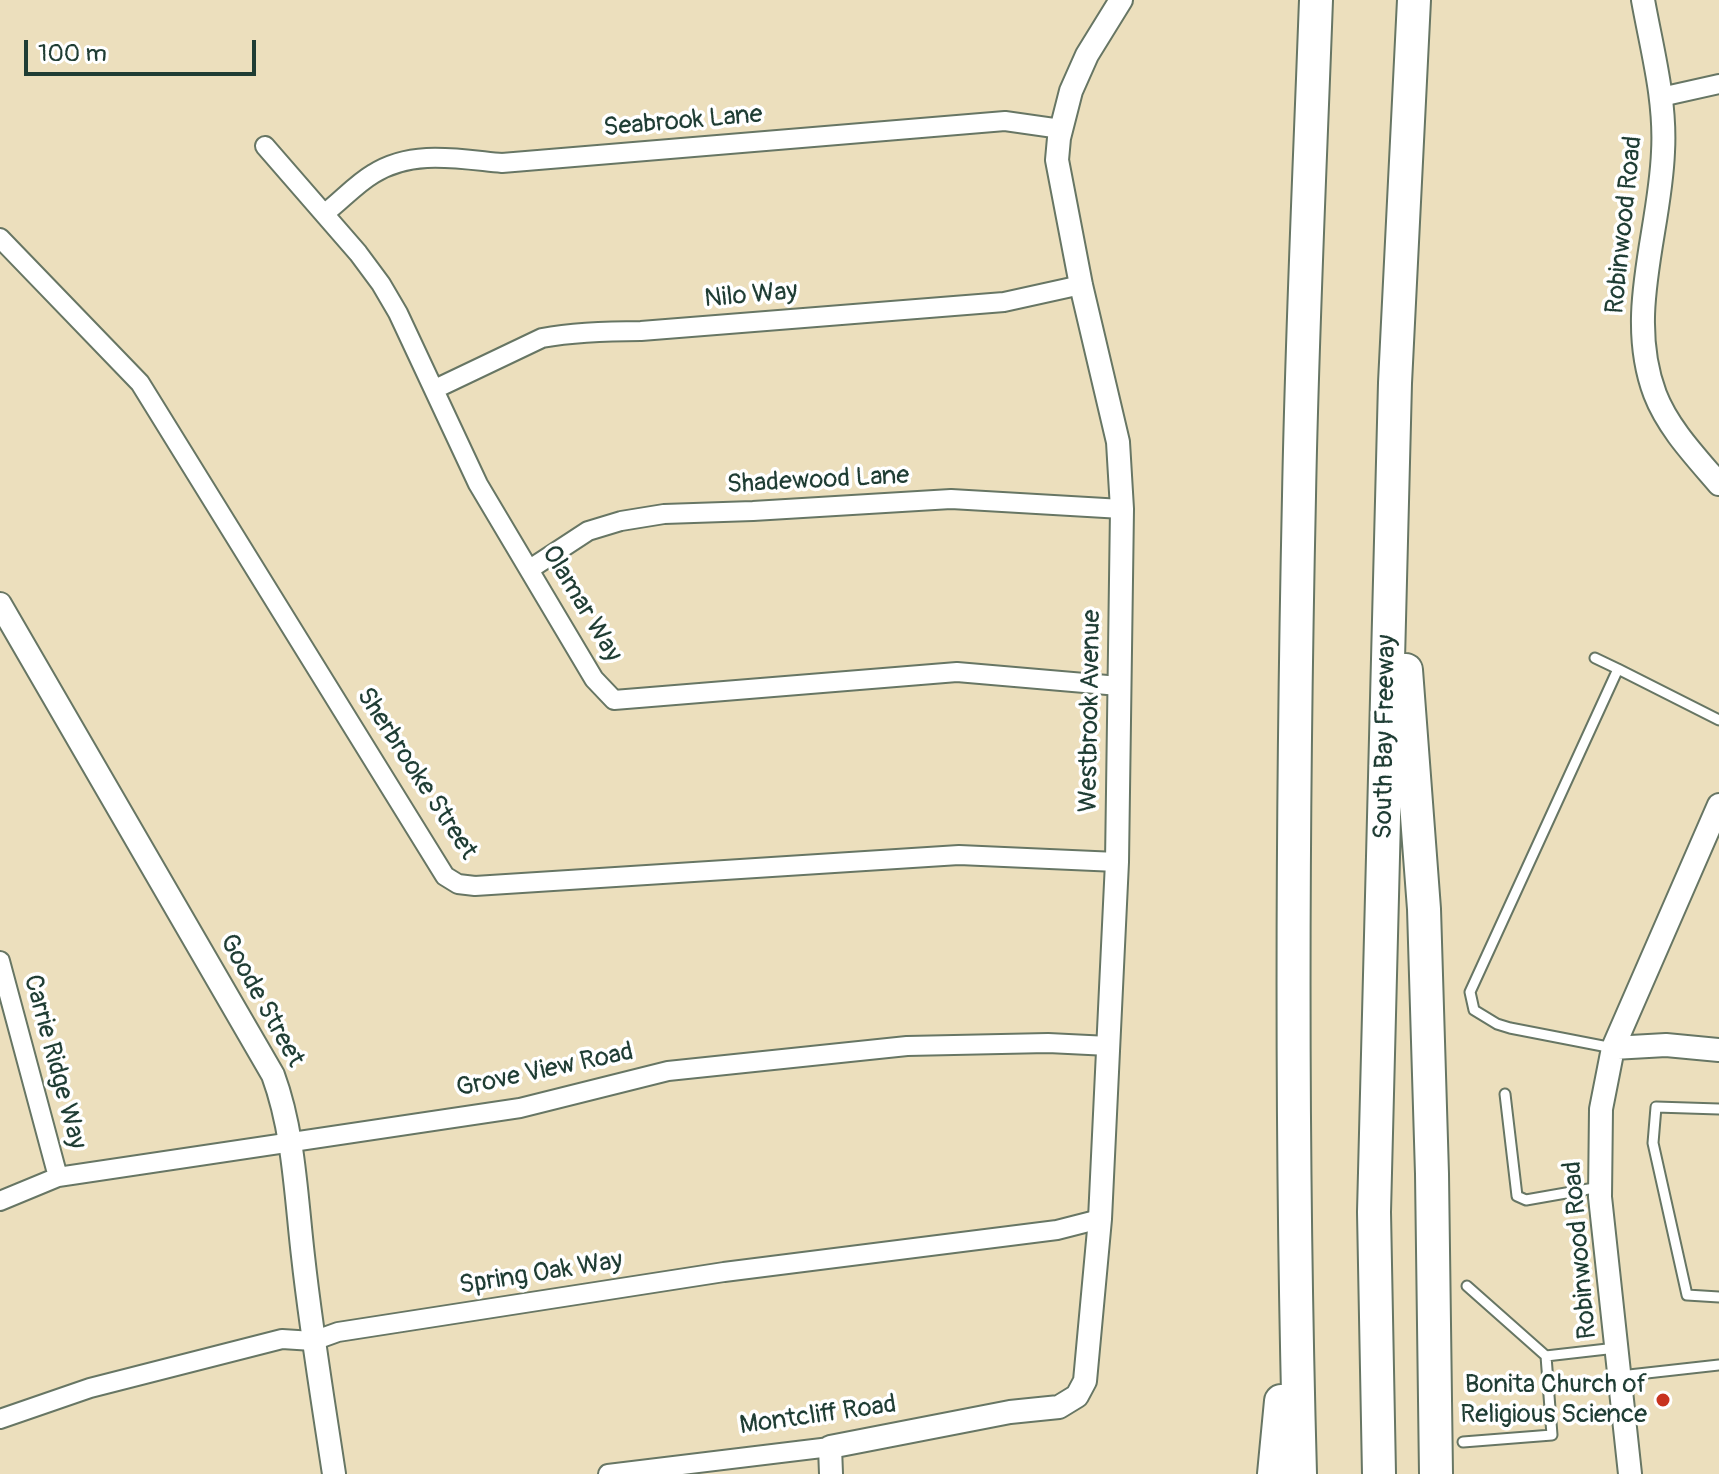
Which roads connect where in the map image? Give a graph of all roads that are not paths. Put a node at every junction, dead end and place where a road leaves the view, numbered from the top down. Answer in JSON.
{"nodes":[{"id":1,"x":1316,"y":0,"type":"edge"},
{"id":2,"x":1414,"y":0,"type":"edge"},
{"id":3,"x":1643,"y":0,"type":"edge"},
{"id":4,"x":1118,"y":1,"type":"edge"},
{"id":5,"x":1719,"y":84,"type":"edge"},
{"id":6,"x":1661,"y":97,"type":"junction"},
{"id":7,"x":1061,"y":129,"type":"junction"},
{"id":8,"x":265,"y":146,"type":"dead end"},
{"id":9,"x":325,"y":213,"type":"junction"},
{"id":10,"x":0,"y":238,"type":"edge"},
{"id":11,"x":1081,"y":285,"type":"junction"},
{"id":12,"x":435,"y":389,"type":"junction"},
{"id":13,"x":1719,"y":484,"type":"edge"},
{"id":14,"x":1393,"y":493,"type":"junction"},
{"id":15,"x":1122,"y":509,"type":"junction"},
{"id":16,"x":530,"y":569,"type":"junction"},
{"id":17,"x":0,"y":604,"type":"edge"},
{"id":18,"x":1595,"y":658,"type":"dead end"},
{"id":19,"x":1618,"y":669,"type":"junction"},
{"id":20,"x":1119,"y":686,"type":"junction"},
{"id":21,"x":1719,"y":720,"type":"edge"},
{"id":22,"x":1719,"y":805,"type":"edge"},
{"id":23,"x":1117,"y":862,"type":"junction"},
{"id":24,"x":0,"y":961,"type":"edge"},
{"id":25,"x":1109,"y":1046,"type":"junction"},
{"id":26,"x":1613,"y":1048,"type":"junction"},
{"id":27,"x":1719,"y":1050,"type":"edge"},
{"id":28,"x":1505,"y":1094,"type":"dead end"},
{"id":29,"x":1719,"y":1109,"type":"edge"},
{"id":30,"x":290,"y":1144,"type":"junction"},
{"id":31,"x":58,"y":1177,"type":"junction"},
{"id":32,"x":1600,"y":1187,"type":"junction"},
{"id":33,"x":0,"y":1201,"type":"edge"},
{"id":34,"x":1100,"y":1219,"type":"junction"},
{"id":35,"x":1294,"y":1254,"type":"junction"},
{"id":36,"x":1467,"y":1286,"type":"dead end"},
{"id":37,"x":1719,"y":1297,"type":"edge"},
{"id":38,"x":313,"y":1341,"type":"junction"},
{"id":39,"x":1616,"y":1348,"type":"junction"},
{"id":40,"x":1546,"y":1356,"type":"junction"},
{"id":41,"x":1719,"y":1365,"type":"edge"},
{"id":42,"x":1620,"y":1376,"type":"junction"},
{"id":43,"x":1035,"y":1408,"type":"joint"},
{"id":44,"x":0,"y":1419,"type":"edge"},
{"id":45,"x":1463,"y":1442,"type":"dead end"},
{"id":46,"x":830,"y":1447,"type":"junction"},
{"id":47,"x":334,"y":1474,"type":"edge"},
{"id":48,"x":608,"y":1474,"type":"edge"},
{"id":49,"x":831,"y":1474,"type":"edge"},
{"id":50,"x":1274,"y":1474,"type":"edge"},
{"id":51,"x":1300,"y":1474,"type":"edge"},
{"id":52,"x":1379,"y":1474,"type":"edge"},
{"id":53,"x":1436,"y":1474,"type":"edge"},
{"id":54,"x":1630,"y":1474,"type":"edge"}],
"edges":[{"from":1,"to":35,"type":"highway"},
{"from":2,"to":14,"type":"highway","name":"South Bay Freeway"},
{"from":3,"to":6,"type":"street","name":"Robinwood Road"},
{"from":4,"to":7,"type":"street","name":"Westbrook Avenue"},
{"from":5,"to":6,"type":"street"},
{"from":6,"to":13,"type":"street","name":"Robinwood Road"},
{"from":7,"to":9,"type":"street","name":"Seabrook Lane"},
{"from":7,"to":11,"type":"street","name":"Westbrook Avenue"},
{"from":8,"to":9,"type":"street","name":"Olamar Way"},
{"from":9,"to":12,"type":"street","name":"Olamar Way"},
{"from":10,"to":23,"type":"street","name":"Sherbrooke Street"},
{"from":11,"to":12,"type":"street","name":"Nilo Way"},
{"from":11,"to":15,"type":"street","name":"Westbrook Avenue"},
{"from":12,"to":16,"type":"street","name":"Olamar Way"},
{"from":14,"to":52,"type":"highway","name":"South Bay Freeway"},
{"from":14,"to":53,"type":"highway"},
{"from":15,"to":16,"type":"street","name":"Shadewood Lane"},
{"from":15,"to":20,"type":"street","name":"Westbrook Avenue"},
{"from":16,"to":20,"type":"street","name":"Olamar Way"},
{"from":17,"to":30,"type":"street","name":"Goode Street"},
{"from":18,"to":19,"type":"lane"},
{"from":19,"to":21,"type":"lane"},
{"from":19,"to":26,"type":"lane"},
{"from":20,"to":23,"type":"street","name":"Westbrook Avenue"},
{"from":22,"to":26,"type":"street","name":"Robinwood Road"},
{"from":23,"to":25,"type":"street","name":"Westbrook Avenue"},
{"from":24,"to":31,"type":"street","name":"Carrie Ridge Way"},
{"from":25,"to":30,"type":"street","name":"Grove View Road"},
{"from":25,"to":34,"type":"street","name":"Westbrook Avenue"},
{"from":26,"to":27,"type":"street"},
{"from":26,"to":32,"type":"street","name":"Robinwood Road"},
{"from":28,"to":32,"type":"lane"},
{"from":29,"to":37,"type":"lane"},
{"from":30,"to":31,"type":"street","name":"Grove View Road"},
{"from":30,"to":38,"type":"street","name":"Goode Street"},
{"from":31,"to":33,"type":"street","name":"Grove View Road"},
{"from":32,"to":39,"type":"street","name":"Robinwood Road"},
{"from":34,"to":38,"type":"street","name":"Spring Oak Way"},
{"from":34,"to":43,"type":"street","name":"Westbrook Avenue"},
{"from":35,"to":50,"type":"highway"},
{"from":35,"to":51,"type":"highway"},
{"from":36,"to":40,"type":"lane"},
{"from":38,"to":44,"type":"street","name":"Spring Oak Way"},
{"from":38,"to":47,"type":"street","name":"Goode Street"},
{"from":39,"to":40,"type":"lane"},
{"from":39,"to":42,"type":"street","name":"Robinwood Road"},
{"from":40,"to":45,"type":"lane"},
{"from":41,"to":42,"type":"lane"},
{"from":42,"to":54,"type":"street","name":"Robinwood Road"},
{"from":43,"to":46,"type":"street","name":"Montcliff Road"},
{"from":46,"to":48,"type":"street","name":"Montcliff Road"},
{"from":46,"to":49,"type":"street"}]}
